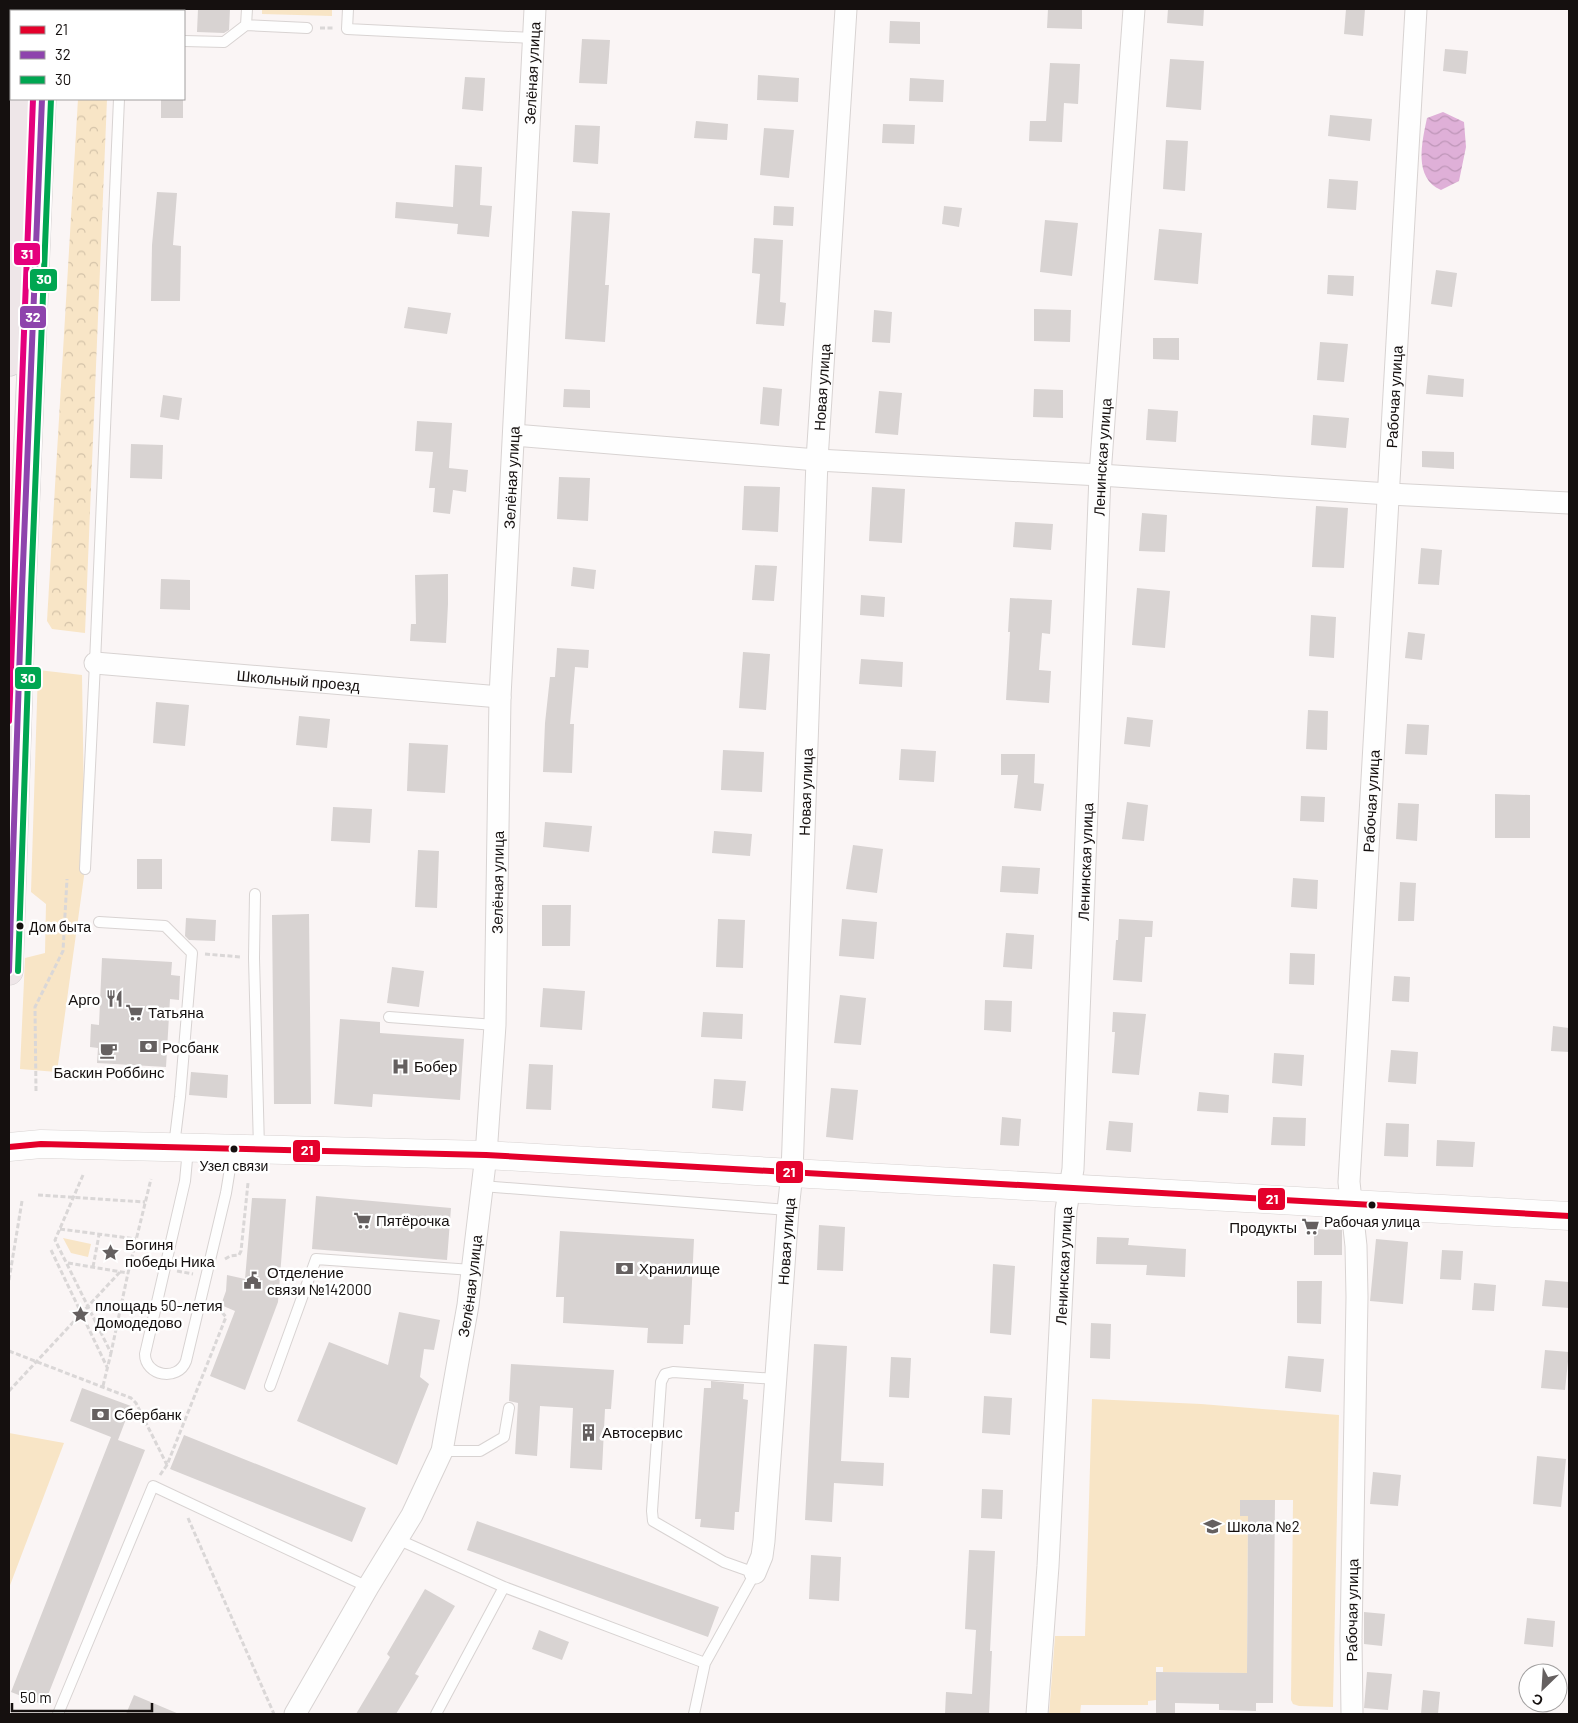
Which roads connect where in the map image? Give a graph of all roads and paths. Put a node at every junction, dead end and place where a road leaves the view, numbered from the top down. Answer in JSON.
{"nodes":[{"id":1,"x":247,"y":9,"type":"edge"},
{"id":2,"x":348,"y":9,"type":"edge"},
{"id":3,"x":534,"y":9,"type":"edge"},
{"id":4,"x":846,"y":9,"type":"edge"},
{"id":5,"x":1134,"y":9,"type":"edge"},
{"id":6,"x":1416,"y":9,"type":"edge"},
{"id":7,"x":246,"y":25,"type":"junction"},
{"id":8,"x":307,"y":28,"type":"joint"},
{"id":9,"x":347,"y":28,"type":"junction"},
{"id":10,"x":533,"y":38,"type":"junction"},
{"id":11,"x":185,"y":41,"type":"edge"},
{"id":12,"x":19,"y":100,"type":"edge"},
{"id":13,"x":42,"y":100,"type":"edge"},
{"id":14,"x":119,"y":100,"type":"edge"},
{"id":15,"x":12,"y":181,"type":"edge"},
{"id":16,"x":9,"y":362,"type":"edge"},
{"id":17,"x":514,"y":435,"type":"junction"},
{"id":18,"x":817,"y":460,"type":"junction"},
{"id":19,"x":1100,"y":475,"type":"junction"},
{"id":20,"x":1389,"y":494,"type":"junction"},
{"id":21,"x":1569,"y":503,"type":"edge"},
{"id":22,"x":95,"y":663,"type":"junction"},
{"id":23,"x":500,"y":697,"type":"junction"},
{"id":24,"x":85,"y":869,"type":"dead end"},
{"id":25,"x":67,"y":879,"type":"dead end"},
{"id":26,"x":255,"y":894,"type":"dead end"},
{"id":27,"x":99,"y":922,"type":"dead end"},
{"id":28,"x":192,"y":953,"type":"junction"},
{"id":29,"x":254,"y":958,"type":"junction"},
{"id":30,"x":9,"y":971,"type":"edge"},
{"id":31,"x":389,"y":1018,"type":"dead end"},
{"id":32,"x":495,"y":1025,"type":"junction"},
{"id":33,"x":36,"y":1090,"type":"dead end"},
{"id":34,"x":9,"y":1147,"type":"edge"},
{"id":35,"x":181,"y":1148,"type":"junction"},
{"id":36,"x":246,"y":1148,"type":"junction"},
{"id":37,"x":486,"y":1155,"type":"junction"},
{"id":38,"x":792,"y":1174,"type":"junction"},
{"id":39,"x":82,"y":1175,"type":"dead end"},
{"id":40,"x":151,"y":1180,"type":"dead end"},
{"id":41,"x":248,"y":1183,"type":"dead end"},
{"id":42,"x":482,"y":1186,"type":"junction"},
{"id":43,"x":1070,"y":1188,"type":"junction"},
{"id":44,"x":38,"y":1195,"type":"dead end"},
{"id":45,"x":73,"y":1197,"type":"junction"},
{"id":46,"x":22,"y":1202,"type":"dead end"},
{"id":47,"x":145,"y":1202,"type":"junction"},
{"id":48,"x":1351,"y":1204,"type":"junction"},
{"id":49,"x":788,"y":1210,"type":"junction"},
{"id":50,"x":1569,"y":1216,"type":"edge"},
{"id":51,"x":60,"y":1229,"type":"junction"},
{"id":52,"x":99,"y":1235,"type":"junction"},
{"id":53,"x":136,"y":1239,"type":"junction"},
{"id":54,"x":51,"y":1250,"type":"dead end"},
{"id":55,"x":225,"y":1261,"type":"dead end"},
{"id":56,"x":68,"y":1263,"type":"junction"},
{"id":57,"x":93,"y":1267,"type":"junction"},
{"id":58,"x":472,"y":1270,"type":"junction"},
{"id":59,"x":120,"y":1272,"type":"junction"},
{"id":60,"x":128,"y":1273,"type":"junction"},
{"id":61,"x":9,"y":1280,"type":"edge"},
{"id":62,"x":215,"y":1302,"type":"dead end"},
{"id":63,"x":88,"y":1305,"type":"junction"},
{"id":64,"x":81,"y":1313,"type":"junction"},
{"id":65,"x":9,"y":1352,"type":"edge"},
{"id":66,"x":110,"y":1353,"type":"junction"},
{"id":67,"x":36,"y":1361,"type":"junction"},
{"id":68,"x":107,"y":1367,"type":"junction"},
{"id":69,"x":776,"y":1379,"type":"junction"},
{"id":70,"x":103,"y":1386,"type":"junction"},
{"id":71,"x":270,"y":1386,"type":"dead end"},
{"id":72,"x":9,"y":1391,"type":"edge"},
{"id":73,"x":509,"y":1408,"type":"dead end"},
{"id":74,"x":442,"y":1451,"type":"junction"},
{"id":75,"x":167,"y":1465,"type":"junction"},
{"id":76,"x":153,"y":1486,"type":"junction"},
{"id":77,"x":180,"y":1499,"type":"junction"},
{"id":78,"x":397,"y":1539,"type":"junction"},
{"id":79,"x":755,"y":1573,"type":"junction"},
{"id":80,"x":368,"y":1587,"type":"junction"},
{"id":81,"x":504,"y":1587,"type":"junction"},
{"id":82,"x":705,"y":1662,"type":"junction"},
{"id":83,"x":58,"y":1714,"type":"edge"},
{"id":84,"x":274,"y":1714,"type":"edge"},
{"id":85,"x":296,"y":1714,"type":"edge"},
{"id":86,"x":436,"y":1714,"type":"edge"},
{"id":87,"x":694,"y":1714,"type":"edge"},
{"id":88,"x":1037,"y":1714,"type":"edge"},
{"id":89,"x":1352,"y":1714,"type":"edge"}],
"edges":[{"from":1,"to":7,"type":"lane"},
{"from":2,"to":9,"type":"lane"},
{"from":3,"to":10,"type":"street","name":"Зелёная улица"},
{"from":4,"to":18,"type":"street","name":"Новая улица"},
{"from":5,"to":19,"type":"street","name":"Ленинская улица"},
{"from":6,"to":20,"type":"street","name":"Рабочая улица"},
{"from":7,"to":8,"type":"lane"},
{"from":7,"to":11,"type":"lane"},
{"from":8,"to":9,"type":"path"},
{"from":9,"to":10,"type":"lane"},
{"from":10,"to":17,"type":"street","name":"Зелёная улица"},
{"from":12,"to":15,"type":"main road"},
{"from":13,"to":30,"type":"main road"},
{"from":14,"to":22,"type":"lane"},
{"from":15,"to":16,"type":"main road"},
{"from":17,"to":18,"type":"street"},
{"from":17,"to":23,"type":"street","name":"Зелёная улица"},
{"from":18,"to":19,"type":"street"},
{"from":18,"to":38,"type":"street","name":"Новая улица"},
{"from":19,"to":20,"type":"street"},
{"from":19,"to":43,"type":"street","name":"Ленинская улица"},
{"from":20,"to":21,"type":"street"},
{"from":20,"to":48,"type":"street","name":"Рабочая улица"},
{"from":22,"to":23,"type":"street","name":"Школьный проезд"},
{"from":22,"to":24,"type":"lane"},
{"from":23,"to":32,"type":"street","name":"Зелёная улица"},
{"from":25,"to":33,"type":"path"},
{"from":26,"to":29,"type":"lane"},
{"from":27,"to":28,"type":"lane"},
{"from":28,"to":29,"type":"path"},
{"from":28,"to":35,"type":"lane"},
{"from":29,"to":36,"type":"lane"},
{"from":31,"to":32,"type":"lane"},
{"from":32,"to":37,"type":"street","name":"Зелёная улица"},
{"from":34,"to":35,"type":"main road"},
{"from":35,"to":36,"type":"main road"},
{"from":35,"to":36,"type":"lane"},
{"from":36,"to":37,"type":"main road"},
{"from":37,"to":38,"type":"main road"},
{"from":37,"to":42,"type":"street","name":"Зелёная улица"},
{"from":38,"to":43,"type":"main road"},
{"from":38,"to":49,"type":"street","name":"Новая улица"},
{"from":39,"to":45,"type":"path"},
{"from":40,"to":47,"type":"path"},
{"from":41,"to":55,"type":"path"},
{"from":42,"to":49,"type":"lane"},
{"from":42,"to":58,"type":"street","name":"Зелёная улица"},
{"from":43,"to":48,"type":"main road"},
{"from":43,"to":88,"type":"street","name":"Ленинская улица"},
{"from":44,"to":45,"type":"path"},
{"from":45,"to":47,"type":"path"},
{"from":45,"to":51,"type":"path"},
{"from":46,"to":61,"type":"path"},
{"from":47,"to":53,"type":"path"},
{"from":48,"to":50,"type":"main road"},
{"from":48,"to":89,"type":"street","name":"Рабочая улица"},
{"from":49,"to":69,"type":"street","name":"Новая улица"},
{"from":51,"to":52,"type":"path"},
{"from":51,"to":56,"type":"path"},
{"from":52,"to":53,"type":"path"},
{"from":52,"to":57,"type":"path"},
{"from":53,"to":60,"type":"path"},
{"from":54,"to":64,"type":"path"},
{"from":56,"to":57,"type":"path"},
{"from":56,"to":63,"type":"path"},
{"from":57,"to":59,"type":"path"},
{"from":58,"to":71,"type":"lane"},
{"from":58,"to":74,"type":"street","name":"Зелёная улица"},
{"from":59,"to":60,"type":"path"},
{"from":59,"to":63,"type":"path"},
{"from":60,"to":66,"type":"path"},
{"from":62,"to":75,"type":"path"},
{"from":63,"to":64,"type":"path"},
{"from":63,"to":66,"type":"path"},
{"from":64,"to":67,"type":"path"},
{"from":64,"to":68,"type":"path"},
{"from":65,"to":67,"type":"path"},
{"from":66,"to":68,"type":"path"},
{"from":67,"to":70,"type":"path"},
{"from":67,"to":72,"type":"path"},
{"from":68,"to":70,"type":"path"},
{"from":69,"to":79,"type":"street","name":"Новая улица"},
{"from":69,"to":79,"type":"lane"},
{"from":70,"to":75,"type":"path"},
{"from":73,"to":74,"type":"lane"},
{"from":74,"to":78,"type":"street","name":"Зелёная улица"},
{"from":75,"to":76,"type":"path"},
{"from":76,"to":77,"type":"lane"},
{"from":76,"to":83,"type":"lane"},
{"from":77,"to":80,"type":"lane"},
{"from":77,"to":84,"type":"path"},
{"from":78,"to":80,"type":"street","name":"Зелёная улица"},
{"from":78,"to":81,"type":"lane"},
{"from":79,"to":82,"type":"lane"},
{"from":80,"to":85,"type":"street","name":"Зелёная улица"},
{"from":81,"to":82,"type":"lane"},
{"from":81,"to":86,"type":"lane"},
{"from":82,"to":87,"type":"lane"}]}
